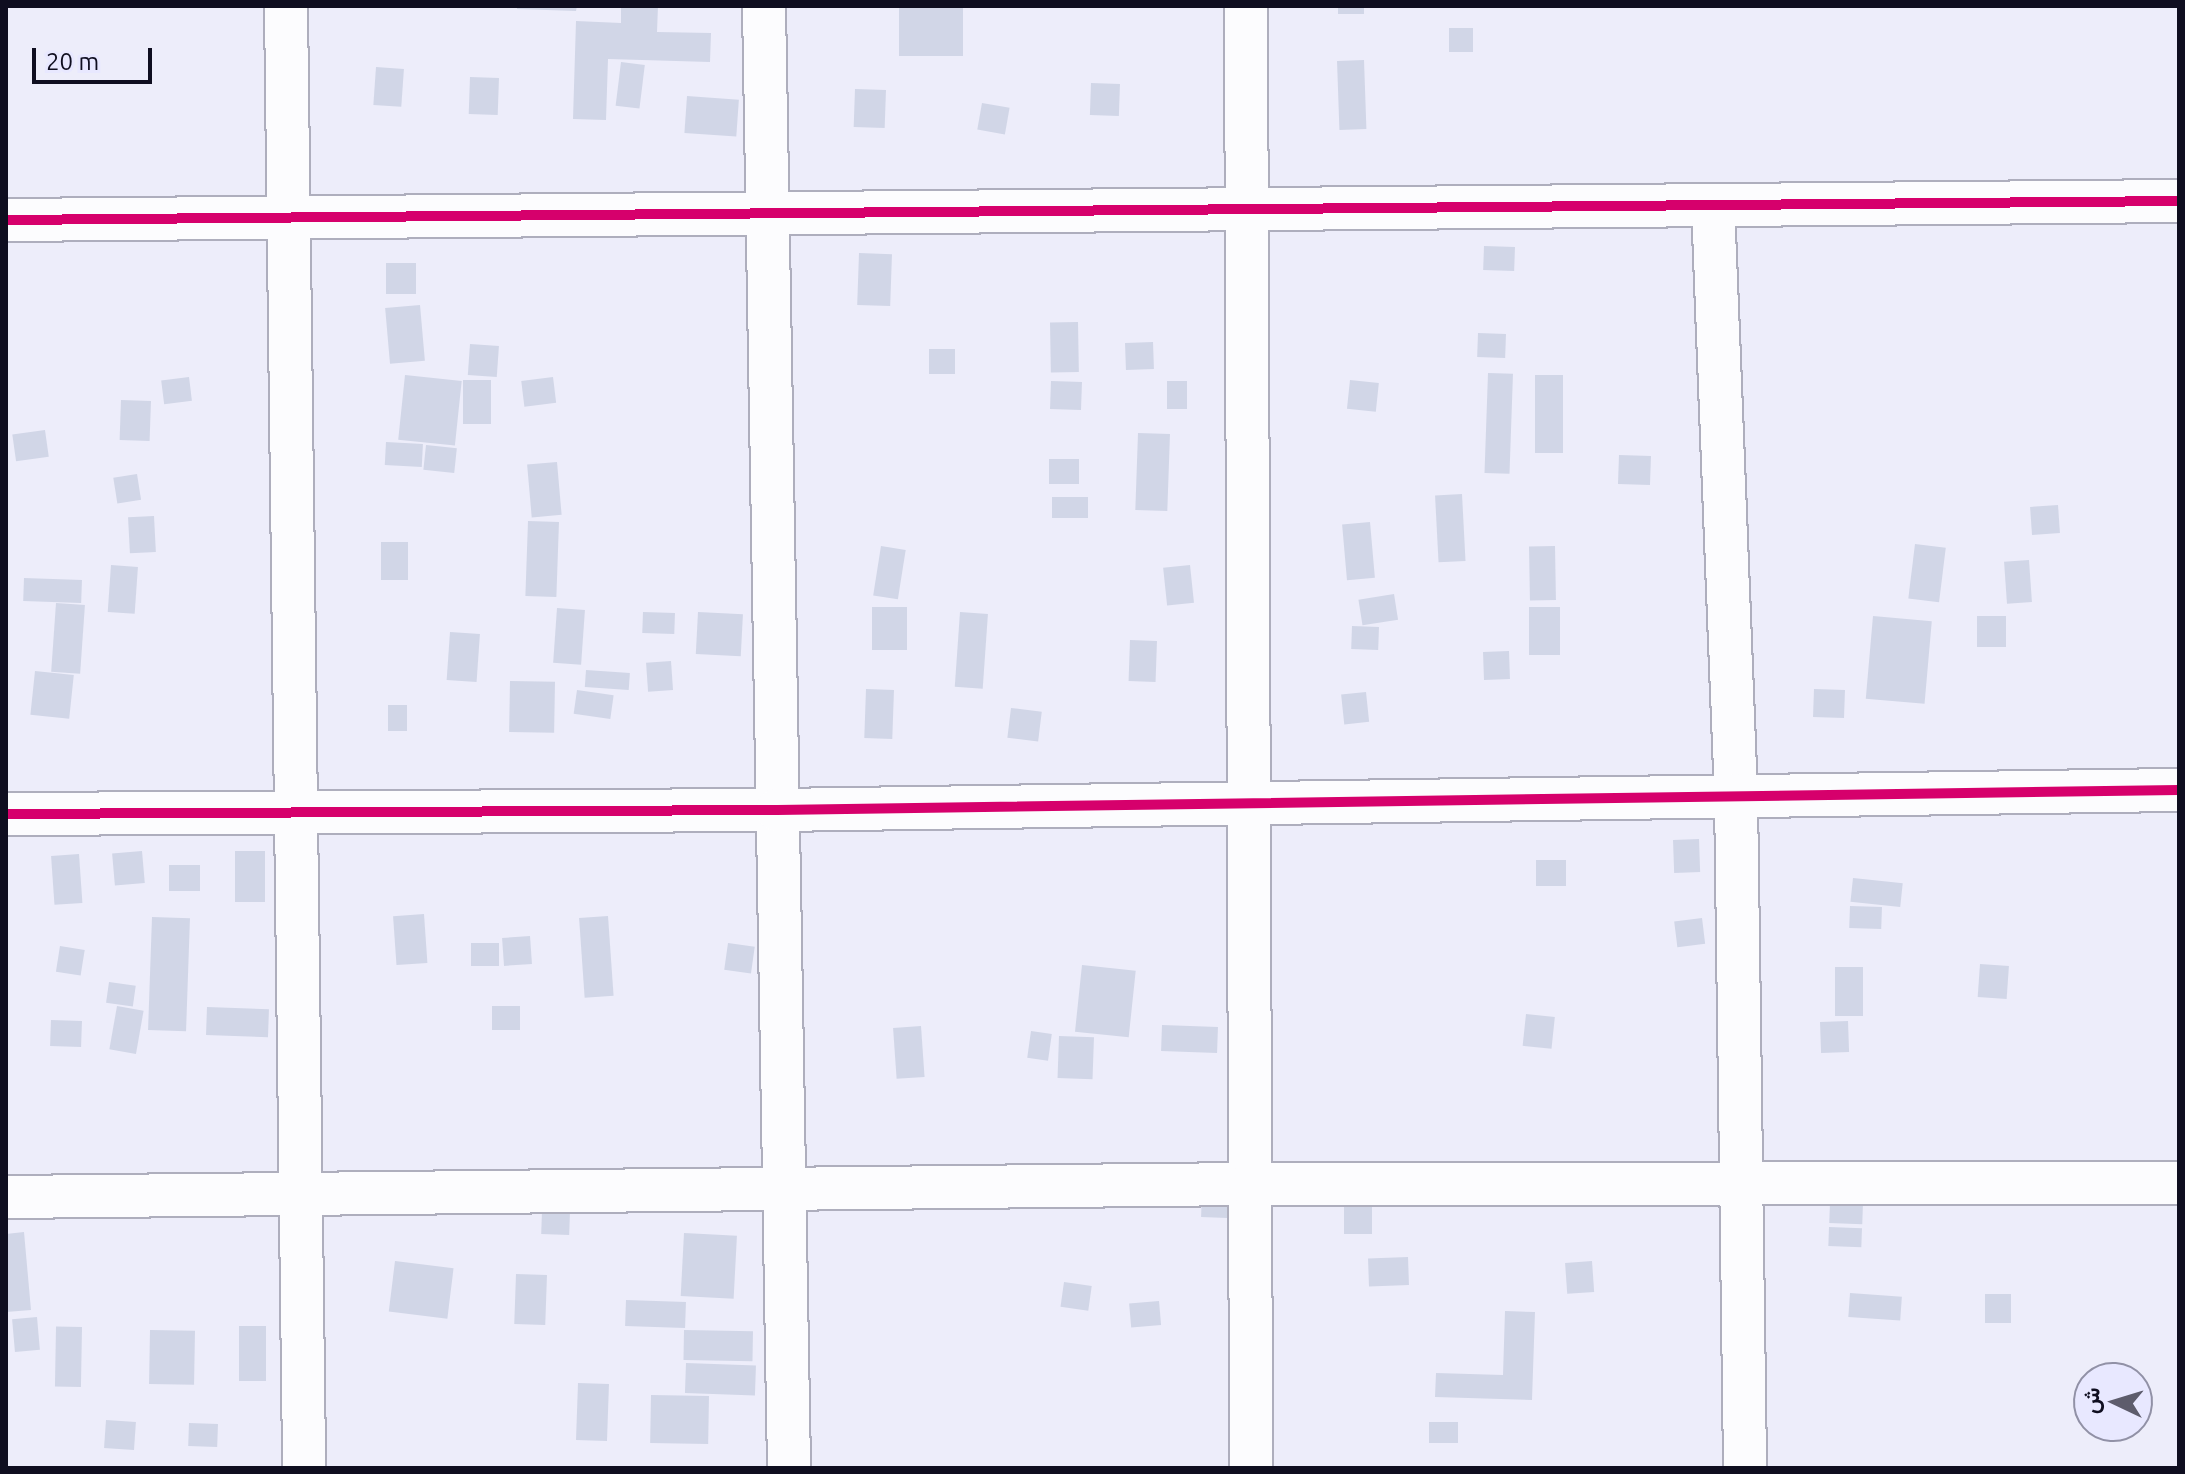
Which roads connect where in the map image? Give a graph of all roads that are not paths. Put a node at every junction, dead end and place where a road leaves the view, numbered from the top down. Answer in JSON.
{"nodes":[{"id":1,"x":286,"y":6,"type":"edge"},
{"id":2,"x":764,"y":6,"type":"edge"},
{"id":3,"x":1246,"y":6,"type":"edge"},
{"id":4,"x":2179,"y":201,"type":"edge"},
{"id":5,"x":1713,"y":205,"type":"junction"},
{"id":6,"x":1247,"y":208,"type":"junction"},
{"id":7,"x":766,"y":212,"type":"junction"},
{"id":8,"x":289,"y":217,"type":"junction"},
{"id":9,"x":6,"y":220,"type":"edge"},
{"id":10,"x":2179,"y":790,"type":"edge"},
{"id":11,"x":1736,"y":795,"type":"junction"},
{"id":12,"x":1249,"y":803,"type":"junction"},
{"id":13,"x":777,"y":810,"type":"junction"},
{"id":14,"x":296,"y":812,"type":"junction"},
{"id":15,"x":6,"y":814,"type":"edge"},
{"id":16,"x":2179,"y":1183,"type":"edge"},
{"id":17,"x":1250,"y":1184,"type":"junction"},
{"id":18,"x":1741,"y":1184,"type":"junction"},
{"id":19,"x":784,"y":1192,"type":"junction"},
{"id":20,"x":301,"y":1195,"type":"junction"},
{"id":21,"x":6,"y":1197,"type":"edge"},
{"id":22,"x":304,"y":1468,"type":"edge"},
{"id":23,"x":789,"y":1468,"type":"edge"},
{"id":24,"x":1251,"y":1468,"type":"edge"},
{"id":25,"x":1745,"y":1468,"type":"edge"}],
"edges":[{"from":1,"to":8,"type":"street"},
{"from":2,"to":7,"type":"street"},
{"from":3,"to":6,"type":"street"},
{"from":4,"to":5,"type":"street"},
{"from":5,"to":6,"type":"street"},
{"from":5,"to":11,"type":"street"},
{"from":6,"to":7,"type":"street"},
{"from":6,"to":12,"type":"street"},
{"from":7,"to":8,"type":"street"},
{"from":7,"to":13,"type":"street"},
{"from":8,"to":9,"type":"street"},
{"from":8,"to":14,"type":"street"},
{"from":10,"to":11,"type":"street"},
{"from":11,"to":12,"type":"street"},
{"from":11,"to":18,"type":"street"},
{"from":12,"to":13,"type":"street"},
{"from":12,"to":17,"type":"street"},
{"from":13,"to":14,"type":"street"},
{"from":13,"to":19,"type":"street"},
{"from":14,"to":15,"type":"street"},
{"from":14,"to":20,"type":"street"},
{"from":16,"to":18,"type":"street"},
{"from":17,"to":18,"type":"street"},
{"from":17,"to":19,"type":"street"},
{"from":17,"to":24,"type":"street"},
{"from":18,"to":25,"type":"street"},
{"from":19,"to":20,"type":"street"},
{"from":19,"to":23,"type":"street"},
{"from":20,"to":21,"type":"street"},
{"from":20,"to":22,"type":"street"}]}
